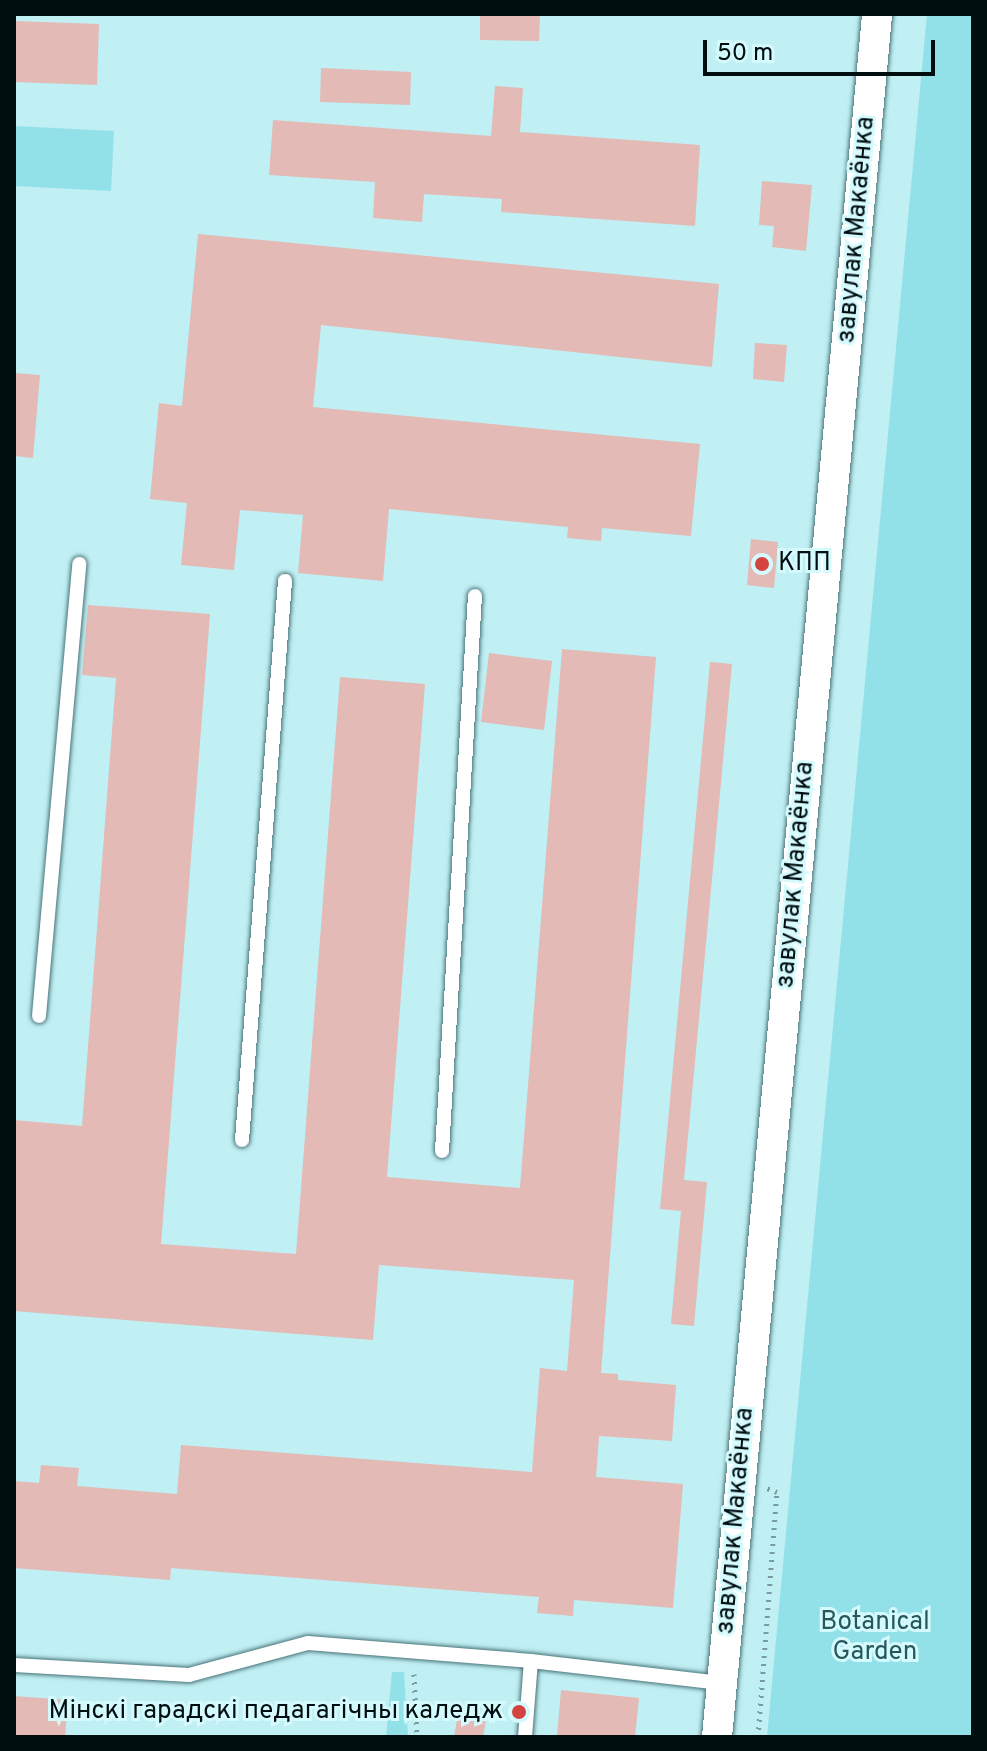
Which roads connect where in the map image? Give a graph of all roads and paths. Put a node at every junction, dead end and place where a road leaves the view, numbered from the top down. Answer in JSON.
{"nodes":[{"id":1,"x":877,"y":14,"type":"edge"},
{"id":2,"x":79,"y":564,"type":"dead end"},
{"id":3,"x":285,"y":581,"type":"dead end"},
{"id":4,"x":475,"y":596,"type":"dead end"},
{"id":5,"x":39,"y":1016,"type":"dead end"},
{"id":6,"x":242,"y":1140,"type":"dead end"},
{"id":7,"x":442,"y":1151,"type":"dead end"},
{"id":8,"x":755,"y":1483,"type":"dead end"},
{"id":9,"x":413,"y":1649,"type":"junction"},
{"id":10,"x":531,"y":1661,"type":"junction"},
{"id":11,"x":14,"y":1665,"type":"edge"},
{"id":12,"x":721,"y":1683,"type":"junction"},
{"id":13,"x":417,"y":1737,"type":"edge"},
{"id":14,"x":525,"y":1737,"type":"edge"},
{"id":15,"x":717,"y":1737,"type":"edge"},
{"id":16,"x":758,"y":1737,"type":"edge"}],
"edges":[{"from":1,"to":12,"type":"street","name":"завулак Макаёнка"},
{"from":2,"to":5,"type":"lane"},
{"from":3,"to":6,"type":"lane"},
{"from":4,"to":7,"type":"lane"},
{"from":8,"to":16,"type":"path"},
{"from":9,"to":10,"type":"lane"},
{"from":9,"to":11,"type":"lane"},
{"from":9,"to":13,"type":"path"},
{"from":10,"to":12,"type":"lane"},
{"from":10,"to":14,"type":"lane"},
{"from":12,"to":15,"type":"street","name":"завулак Макаёнка"}]}
